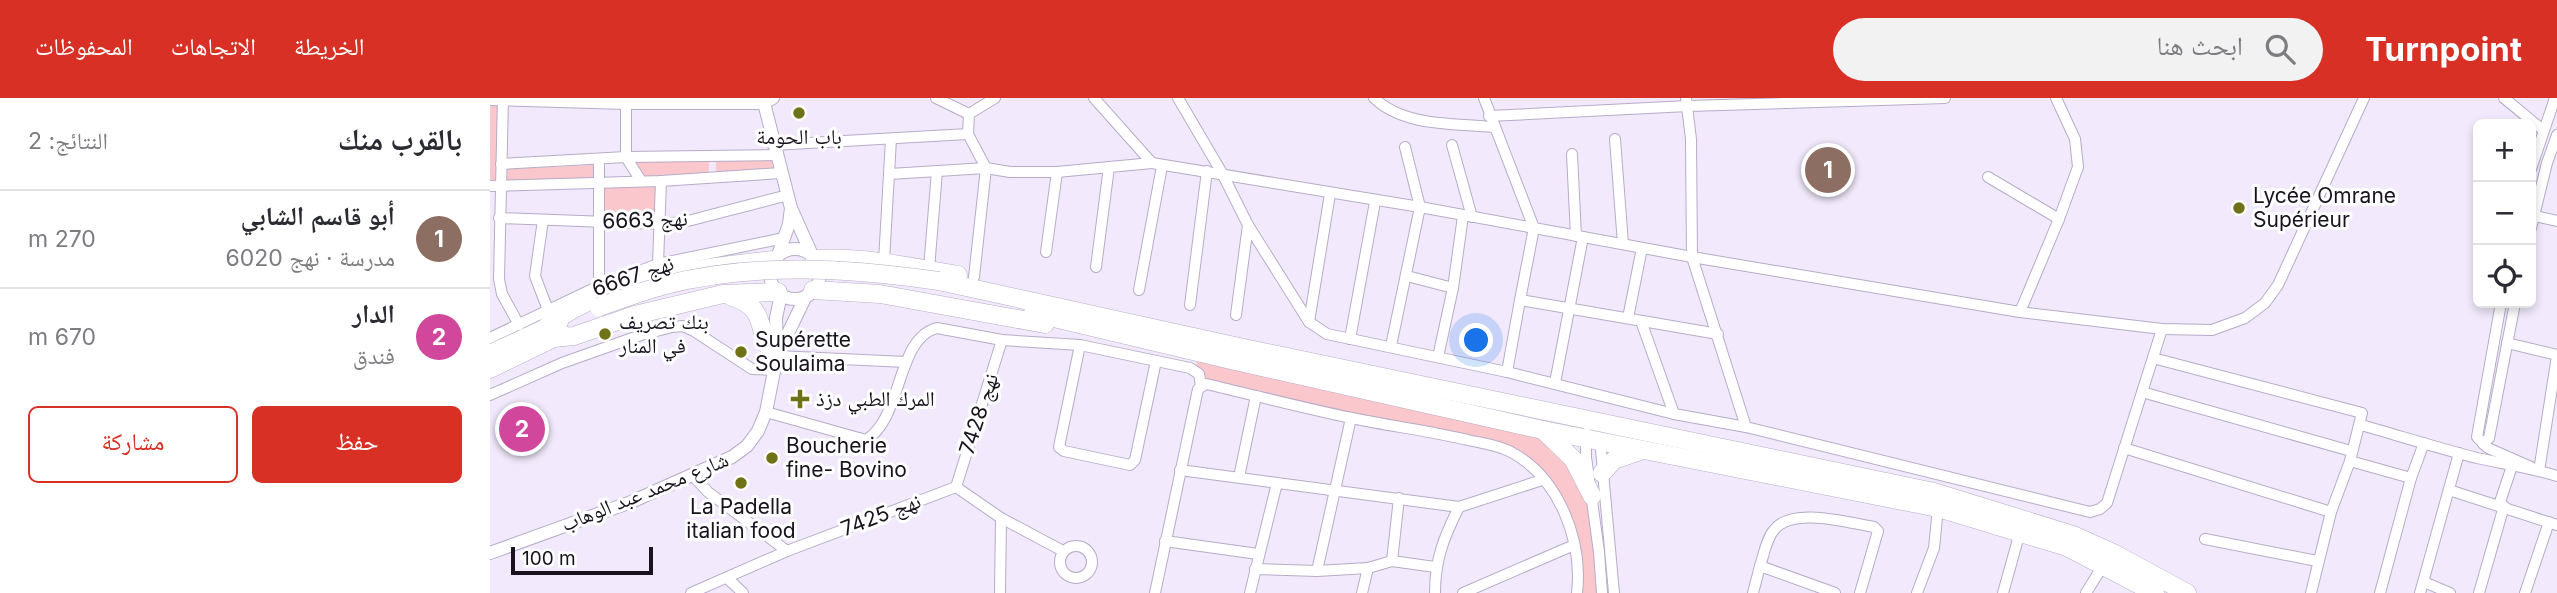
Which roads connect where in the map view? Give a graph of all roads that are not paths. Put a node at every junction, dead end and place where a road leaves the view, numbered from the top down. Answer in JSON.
{"nodes":[{"id":1,"x":936,"y":98,"type":"edge"},
{"id":2,"x":995,"y":98,"type":"edge"},
{"id":3,"x":1094,"y":98,"type":"edge"},
{"id":4,"x":1178,"y":98,"type":"edge"},
{"id":5,"x":1374,"y":98,"type":"edge"},
{"id":6,"x":1484,"y":98,"type":"edge"},
{"id":7,"x":1590,"y":98,"type":"edge"},
{"id":8,"x":1945,"y":98,"type":"edge"},
{"id":9,"x":2056,"y":98,"type":"edge"},
{"id":10,"x":2364,"y":98,"type":"edge"},
{"id":11,"x":2504,"y":98,"type":"edge"},
{"id":12,"x":2555,"y":98,"type":"edge"},
{"id":13,"x":499,"y":99,"type":"edge"},
{"id":14,"x":1912,"y":99,"type":"edge"},
{"id":15,"x":769,"y":100,"type":"edge"},
{"id":16,"x":631,"y":101,"type":"edge"},
{"id":17,"x":688,"y":101,"type":"edge"},
{"id":18,"x":1794,"y":101,"type":"edge"},
{"id":19,"x":1687,"y":102,"type":"edge"},
{"id":20,"x":1387,"y":103,"type":"edge"},
{"id":21,"x":1590,"y":112,"type":"junction"},
{"id":22,"x":969,"y":114,"type":"junction"},
{"id":23,"x":1491,"y":121,"type":"junction"},
{"id":24,"x":2543,"y":130,"type":"junction"},
{"id":25,"x":968,"y":134,"type":"junction"},
{"id":26,"x":2557,"y":135,"type":"edge"},
{"id":27,"x":891,"y":139,"type":"junction"},
{"id":28,"x":1615,"y":139,"type":"dead end"},
{"id":29,"x":1452,"y":145,"type":"dead end"},
{"id":30,"x":1405,"y":147,"type":"dead end"},
{"id":31,"x":774,"y":150,"type":"junction"},
{"id":32,"x":2536,"y":153,"type":"edge"},
{"id":33,"x":1572,"y":154,"type":"dead end"},
{"id":34,"x":712,"y":156,"type":"junction"},
{"id":35,"x":626,"y":157,"type":"junction"},
{"id":36,"x":598,"y":159,"type":"junction"},
{"id":37,"x":501,"y":164,"type":"junction"},
{"id":38,"x":1157,"y":164,"type":"junction"},
{"id":39,"x":1109,"y":167,"type":"junction"},
{"id":40,"x":986,"y":168,"type":"junction"},
{"id":41,"x":937,"y":170,"type":"junction"},
{"id":42,"x":1057,"y":172,"type":"junction"},
{"id":43,"x":1207,"y":172,"type":"junction"},
{"id":44,"x":781,"y":173,"type":"junction"},
{"id":45,"x":1222,"y":173,"type":"junction"},
{"id":46,"x":890,"y":174,"type":"junction"},
{"id":47,"x":1988,"y":177,"type":"dead end"},
{"id":48,"x":712,"y":178,"type":"junction"},
{"id":49,"x":641,"y":181,"type":"junction"},
{"id":50,"x":661,"y":181,"type":"junction"},
{"id":51,"x":599,"y":183,"type":"junction"},
{"id":52,"x":495,"y":186,"type":"edge"},
{"id":53,"x":1330,"y":194,"type":"junction"},
{"id":54,"x":790,"y":201,"type":"junction"},
{"id":55,"x":1375,"y":202,"type":"junction"},
{"id":56,"x":2536,"y":202,"type":"edge"},
{"id":57,"x":1420,"y":207,"type":"junction"},
{"id":58,"x":2536,"y":216,"type":"edge"},
{"id":59,"x":1468,"y":217,"type":"junction"},
{"id":60,"x":499,"y":218,"type":"junction"},
{"id":61,"x":2059,"y":219,"type":"junction"},
{"id":62,"x":543,"y":220,"type":"junction"},
{"id":63,"x":2557,"y":221,"type":"edge"},
{"id":64,"x":600,"y":222,"type":"junction"},
{"id":65,"x":660,"y":224,"type":"junction"},
{"id":66,"x":1248,"y":225,"type":"junction"},
{"id":67,"x":1534,"y":228,"type":"junction"},
{"id":68,"x":1580,"y":236,"type":"junction"},
{"id":69,"x":784,"y":238,"type":"junction"},
{"id":70,"x":1623,"y":244,"type":"junction"},
{"id":71,"x":1642,"y":248,"type":"junction"},
{"id":72,"x":1046,"y":252,"type":"dead end"},
{"id":73,"x":776,"y":257,"type":"junction"},
{"id":74,"x":814,"y":257,"type":"junction"},
{"id":75,"x":1692,"y":257,"type":"junction"},
{"id":76,"x":494,"y":258,"type":"edge"},
{"id":77,"x":884,"y":261,"type":"junction"},
{"id":78,"x":658,"y":264,"type":"junction"},
{"id":79,"x":1096,"y":267,"type":"dead end"},
{"id":80,"x":1407,"y":276,"type":"junction"},
{"id":81,"x":974,"y":277,"type":"junction"},
{"id":82,"x":934,"y":280,"type":"junction"},
{"id":83,"x":599,"y":286,"type":"junction"},
{"id":84,"x":1453,"y":288,"type":"junction"},
{"id":85,"x":1139,"y":290,"type":"dead end"},
{"id":86,"x":779,"y":293,"type":"junction"},
{"id":87,"x":810,"y":293,"type":"junction"},
{"id":88,"x":723,"y":294,"type":"junction"},
{"id":89,"x":1520,"y":300,"type":"junction"},
{"id":90,"x":1190,"y":305,"type":"dead end"},
{"id":91,"x":1568,"y":307,"type":"junction"},
{"id":92,"x":2500,"y":308,"type":"edge"},
{"id":93,"x":2514,"y":308,"type":"edge"},
{"id":94,"x":2020,"y":312,"type":"junction"},
{"id":95,"x":1236,"y":315,"type":"dead end"},
{"id":96,"x":1080,"y":317,"type":"junction"},
{"id":97,"x":1628,"y":318,"type":"junction"},
{"id":98,"x":1642,"y":321,"type":"junction"},
{"id":99,"x":1309,"y":322,"type":"junction"},
{"id":100,"x":519,"y":325,"type":"junction"},
{"id":101,"x":550,"y":325,"type":"junction"},
{"id":102,"x":2162,"y":330,"type":"junction"},
{"id":103,"x":1718,"y":334,"type":"junction"},
{"id":104,"x":490,"y":338,"type":"edge"},
{"id":105,"x":1350,"y":339,"type":"junction"},
{"id":106,"x":1002,"y":340,"type":"junction"},
{"id":107,"x":2507,"y":343,"type":"junction"},
{"id":108,"x":1080,"y":345,"type":"junction"},
{"id":109,"x":1391,"y":346,"type":"junction"},
{"id":110,"x":490,"y":354,"type":"edge"},
{"id":111,"x":2557,"y":356,"type":"edge"},
{"id":112,"x":1438,"y":357,"type":"junction"},
{"id":113,"x":2153,"y":358,"type":"junction"},
{"id":114,"x":1156,"y":361,"type":"junction"},
{"id":115,"x":906,"y":362,"type":"junction"},
{"id":116,"x":776,"y":363,"type":"junction"},
{"id":117,"x":490,"y":369,"type":"edge"},
{"id":118,"x":1507,"y":372,"type":"junction"},
{"id":119,"x":1555,"y":383,"type":"junction"},
{"id":120,"x":1201,"y":386,"type":"junction"},
{"id":121,"x":2142,"y":392,"type":"junction"},
{"id":122,"x":490,"y":395,"type":"edge"},
{"id":123,"x":1256,"y":396,"type":"junction"},
{"id":124,"x":766,"y":412,"type":"junction"},
{"id":125,"x":1674,"y":414,"type":"junction"},
{"id":126,"x":1351,"y":418,"type":"junction"},
{"id":127,"x":2361,"y":425,"type":"junction"},
{"id":128,"x":1746,"y":427,"type":"junction"},
{"id":129,"x":1544,"y":430,"type":"junction"},
{"id":130,"x":1594,"y":430,"type":"junction"},
{"id":131,"x":2424,"y":443,"type":"junction"},
{"id":132,"x":2483,"y":444,"type":"junction"},
{"id":133,"x":2124,"y":448,"type":"junction"},
{"id":134,"x":1649,"y":452,"type":"junction"},
{"id":135,"x":2459,"y":453,"type":"junction"},
{"id":136,"x":2350,"y":456,"type":"junction"},
{"id":137,"x":2512,"y":466,"type":"junction"},
{"id":138,"x":1180,"y":470,"type":"junction"},
{"id":139,"x":2536,"y":470,"type":"junction"},
{"id":140,"x":1602,"y":473,"type":"junction"},
{"id":141,"x":693,"y":476,"type":"junction"},
{"id":142,"x":2557,"y":476,"type":"edge"},
{"id":143,"x":1239,"y":477,"type":"junction"},
{"id":144,"x":2411,"y":478,"type":"junction"},
{"id":145,"x":1542,"y":480,"type":"junction"},
{"id":146,"x":1277,"y":483,"type":"junction"},
{"id":147,"x":956,"y":487,"type":"junction"},
{"id":148,"x":1336,"y":489,"type":"junction"},
{"id":149,"x":2449,"y":490,"type":"junction"},
{"id":150,"x":1592,"y":496,"type":"junction"},
{"id":151,"x":1399,"y":498,"type":"junction"},
{"id":152,"x":2502,"y":506,"type":"junction"},
{"id":153,"x":1459,"y":507,"type":"junction"},
{"id":154,"x":1938,"y":508,"type":"junction"},
{"id":155,"x":2331,"y":512,"type":"junction"},
{"id":156,"x":1001,"y":518,"type":"junction"},
{"id":157,"x":2553,"y":523,"type":"edge"},
{"id":158,"x":2020,"y":532,"type":"junction"},
{"id":159,"x":2205,"y":539,"type":"dead end"},
{"id":160,"x":1166,"y":541,"type":"junction"},
{"id":161,"x":1574,"y":545,"type":"junction"},
{"id":162,"x":787,"y":551,"type":"junction"},
{"id":163,"x":1063,"y":551,"type":"dead end"},
{"id":164,"x":490,"y":553,"type":"edge"},
{"id":165,"x":1258,"y":554,"type":"junction"},
{"id":166,"x":1392,"y":561,"type":"junction"},
{"id":167,"x":2317,"y":561,"type":"junction"},
{"id":168,"x":2104,"y":564,"type":"junction"},
{"id":169,"x":1760,"y":566,"type":"junction"},
{"id":170,"x":1435,"y":567,"type":"junction"},
{"id":171,"x":1368,"y":568,"type":"junction"},
{"id":172,"x":1255,"y":569,"type":"junction"},
{"id":173,"x":1317,"y":571,"type":"junction"},
{"id":174,"x":727,"y":578,"type":"junction"},
{"id":175,"x":2424,"y":582,"type":"junction"},
{"id":176,"x":691,"y":593,"type":"edge"},
{"id":177,"x":743,"y":593,"type":"edge"},
{"id":178,"x":1000,"y":593,"type":"edge"},
{"id":179,"x":1155,"y":593,"type":"edge"},
{"id":180,"x":1250,"y":593,"type":"edge"},
{"id":181,"x":1362,"y":593,"type":"edge"},
{"id":182,"x":1435,"y":593,"type":"edge"},
{"id":183,"x":1463,"y":593,"type":"edge"},
{"id":184,"x":1577,"y":593,"type":"edge"},
{"id":185,"x":1602,"y":593,"type":"edge"},
{"id":186,"x":1614,"y":593,"type":"edge"},
{"id":187,"x":1752,"y":593,"type":"edge"},
{"id":188,"x":1835,"y":593,"type":"edge"},
{"id":189,"x":1860,"y":593,"type":"edge"},
{"id":190,"x":1917,"y":593,"type":"edge"},
{"id":191,"x":2003,"y":593,"type":"edge"},
{"id":192,"x":2087,"y":593,"type":"edge"},
{"id":193,"x":2155,"y":593,"type":"edge"},
{"id":194,"x":2187,"y":593,"type":"edge"},
{"id":195,"x":2311,"y":593,"type":"edge"},
{"id":196,"x":2380,"y":593,"type":"edge"},
{"id":197,"x":2420,"y":593,"type":"edge"},
{"id":198,"x":2450,"y":593,"type":"edge"},
{"id":199,"x":2479,"y":593,"type":"edge"},
{"id":200,"x":2525,"y":593,"type":"edge"}],
"edges":[{"from":1,"to":22,"type":"street"},
{"from":2,"to":22,"type":"street"},
{"from":3,"to":38,"type":"street"},
{"from":4,"to":45,"type":"street"},
{"from":5,"to":20,"type":"street"},
{"from":6,"to":23,"type":"street"},
{"from":7,"to":21,"type":"street"},
{"from":8,"to":14,"type":"street"},
{"from":9,"to":61,"type":"street"},
{"from":10,"to":102,"type":"street"},
{"from":11,"to":24,"type":"street"},
{"from":12,"to":24,"type":"street"},
{"from":13,"to":16,"type":"street"},
{"from":13,"to":37,"type":"street"},
{"from":14,"to":18,"type":"street"},
{"from":15,"to":17,"type":"street"},
{"from":15,"to":31,"type":"street"},
{"from":16,"to":17,"type":"street"},
{"from":16,"to":35,"type":"street"},
{"from":18,"to":19,"type":"street"},
{"from":19,"to":21,"type":"street"},
{"from":19,"to":75,"type":"street"},
{"from":20,"to":23,"type":"street"},
{"from":21,"to":23,"type":"street"},
{"from":22,"to":25,"type":"street"},
{"from":23,"to":67,"type":"street"},
{"from":24,"to":32,"type":"street"},
{"from":25,"to":27,"type":"street"},
{"from":25,"to":40,"type":"street"},
{"from":26,"to":56,"type":"street"},
{"from":27,"to":31,"type":"street"},
{"from":27,"to":46,"type":"street"},
{"from":28,"to":70,"type":"street"},
{"from":29,"to":59,"type":"street"},
{"from":30,"to":57,"type":"street"},
{"from":31,"to":34,"type":"street"},
{"from":31,"to":44,"type":"street"},
{"from":33,"to":68,"type":"street"},
{"from":34,"to":35,"type":"street"},
{"from":34,"to":48,"type":"street"},
{"from":35,"to":36,"type":"street"},
{"from":35,"to":49,"type":"street"},
{"from":36,"to":37,"type":"street"},
{"from":36,"to":51,"type":"street"},
{"from":37,"to":52,"type":"street"},
{"from":38,"to":39,"type":"street"},
{"from":38,"to":43,"type":"street"},
{"from":38,"to":85,"type":"street"},
{"from":39,"to":42,"type":"street"},
{"from":39,"to":79,"type":"street"},
{"from":40,"to":41,"type":"street"},
{"from":40,"to":42,"type":"street"},
{"from":40,"to":81,"type":"street"},
{"from":41,"to":46,"type":"street"},
{"from":41,"to":82,"type":"street"},
{"from":42,"to":72,"type":"street"},
{"from":43,"to":45,"type":"street"},
{"from":43,"to":90,"type":"street"},
{"from":44,"to":48,"type":"street"},
{"from":44,"to":54,"type":"street"},
{"from":45,"to":53,"type":"street"},
{"from":45,"to":66,"type":"street"},
{"from":46,"to":77,"type":"street"},
{"from":47,"to":61,"type":"street"},
{"from":48,"to":50,"type":"street"},
{"from":49,"to":50,"type":"street"},
{"from":49,"to":51,"type":"street"},
{"from":50,"to":65,"type":"street"},
{"from":51,"to":52,"type":"street"},
{"from":51,"to":64,"type":"street"},
{"from":52,"to":60,"type":"street"},
{"from":53,"to":55,"type":"street"},
{"from":53,"to":99,"type":"street"},
{"from":54,"to":65,"type":"street","name":"نهج 6663"},
{"from":54,"to":69,"type":"street"},
{"from":54,"to":74,"type":"street"},
{"from":55,"to":57,"type":"street"},
{"from":55,"to":105,"type":"street"},
{"from":57,"to":59,"type":"street"},
{"from":57,"to":80,"type":"street"},
{"from":58,"to":63,"type":"street"},
{"from":59,"to":67,"type":"street"},
{"from":59,"to":84,"type":"street"},
{"from":60,"to":62,"type":"street","name":"نهج 6663"},
{"from":60,"to":76,"type":"street"},
{"from":61,"to":94,"type":"street"},
{"from":62,"to":64,"type":"street","name":"نهج 6663"},
{"from":62,"to":101,"type":"street"},
{"from":64,"to":65,"type":"street","name":"نهج 6663"},
{"from":64,"to":83,"type":"street"},
{"from":65,"to":78,"type":"street"},
{"from":66,"to":95,"type":"street"},
{"from":66,"to":99,"type":"street"},
{"from":67,"to":68,"type":"street"},
{"from":67,"to":89,"type":"street"},
{"from":68,"to":70,"type":"street"},
{"from":68,"to":91,"type":"street"},
{"from":69,"to":73,"type":"street"},
{"from":69,"to":78,"type":"street","name":"نهج 6667"},
{"from":70,"to":71,"type":"street"},
{"from":71,"to":75,"type":"street"},
{"from":71,"to":97,"type":"street"},
{"from":73,"to":74,"type":"street"},
{"from":73,"to":86,"type":"street"},
{"from":73,"to":101,"type":"highway"},
{"from":74,"to":77,"type":"highway"},
{"from":74,"to":87,"type":"street"},
{"from":75,"to":94,"type":"street"},
{"from":75,"to":103,"type":"street"},
{"from":76,"to":100,"type":"street"},
{"from":77,"to":82,"type":"highway"},
{"from":78,"to":83,"type":"street","name":"نهج 6667"},
{"from":80,"to":84,"type":"street"},
{"from":80,"to":109,"type":"street"},
{"from":81,"to":82,"type":"highway"},
{"from":81,"to":96,"type":"highway"},
{"from":82,"to":96,"type":"highway"},
{"from":82,"to":101,"type":"highway"},
{"from":83,"to":101,"type":"street","name":"نهج 6667"},
{"from":84,"to":112,"type":"street"},
{"from":86,"to":87,"type":"street"},
{"from":86,"to":88,"type":"highway"},
{"from":86,"to":116,"type":"street"},
{"from":87,"to":96,"type":"highway"},
{"from":87,"to":116,"type":"street"},
{"from":88,"to":101,"type":"highway"},
{"from":88,"to":116,"type":"highway"},
{"from":89,"to":91,"type":"street"},
{"from":89,"to":118,"type":"street"},
{"from":91,"to":97,"type":"street"},
{"from":91,"to":119,"type":"street"},
{"from":92,"to":132,"type":"street"},
{"from":93,"to":107,"type":"street"},
{"from":94,"to":102,"type":"street"},
{"from":96,"to":129,"type":"highway"},
{"from":96,"to":130,"type":"highway"},
{"from":97,"to":98,"type":"street"},
{"from":98,"to":103,"type":"street"},
{"from":98,"to":125,"type":"street"},
{"from":99,"to":105,"type":"street"},
{"from":100,"to":101,"type":"street","name":"نهج 6667"},
{"from":100,"to":104,"type":"street","name":"نهج 6667"},
{"from":101,"to":110,"type":"highway"},
{"from":101,"to":117,"type":"highway"},
{"from":102,"to":113,"type":"street"},
{"from":103,"to":128,"type":"street"},
{"from":105,"to":109,"type":"street"},
{"from":106,"to":108,"type":"street"},
{"from":106,"to":115,"type":"street"},
{"from":106,"to":147,"type":"street","name":"نهج 7428"},
{"from":107,"to":111,"type":"street"},
{"from":107,"to":132,"type":"street"},
{"from":108,"to":114,"type":"street"},
{"from":108,"to":114,"type":"street"},
{"from":109,"to":112,"type":"street"},
{"from":111,"to":139,"type":"street"},
{"from":112,"to":118,"type":"street"},
{"from":113,"to":121,"type":"street"},
{"from":113,"to":127,"type":"street"},
{"from":114,"to":120,"type":"street"},
{"from":115,"to":116,"type":"street"},
{"from":115,"to":124,"type":"street"},
{"from":116,"to":122,"type":"street"},
{"from":116,"to":124,"type":"street","name":"شارع محمد عبد الوهاب"},
{"from":118,"to":119,"type":"street"},
{"from":119,"to":125,"type":"street"},
{"from":120,"to":123,"type":"street"},
{"from":120,"to":138,"type":"street"},
{"from":121,"to":133,"type":"street"},
{"from":121,"to":136,"type":"street"},
{"from":123,"to":126,"type":"street"},
{"from":123,"to":143,"type":"street"},
{"from":124,"to":141,"type":"street","name":"شارع محمد عبد الوهاب"},
{"from":125,"to":128,"type":"street"},
{"from":126,"to":145,"type":"street"},
{"from":126,"to":148,"type":"street"},
{"from":127,"to":131,"type":"street"},
{"from":127,"to":136,"type":"street"},
{"from":128,"to":133,"type":"street"},
{"from":129,"to":130,"type":"highway"},
{"from":129,"to":150,"type":"highway"},
{"from":130,"to":134,"type":"highway"},
{"from":130,"to":140,"type":"street"},
{"from":130,"to":150,"type":"street"},
{"from":130,"to":194,"type":"highway"},
{"from":131,"to":135,"type":"street"},
{"from":131,"to":144,"type":"street"},
{"from":132,"to":139,"type":"street"},
{"from":133,"to":155,"type":"street"},
{"from":134,"to":140,"type":"highway"},
{"from":134,"to":154,"type":"highway"},
{"from":135,"to":137,"type":"street"},
{"from":135,"to":149,"type":"street"},
{"from":136,"to":144,"type":"street"},
{"from":136,"to":155,"type":"street"},
{"from":137,"to":139,"type":"street"},
{"from":137,"to":152,"type":"street"},
{"from":138,"to":143,"type":"street"},
{"from":138,"to":160,"type":"street"},
{"from":139,"to":142,"type":"street"},
{"from":140,"to":186,"type":"street"},
{"from":141,"to":162,"type":"street"},
{"from":141,"to":164,"type":"street","name":"شارع محمد عبد الوهاب"},
{"from":143,"to":146,"type":"street"},
{"from":144,"to":196,"type":"street"},
{"from":145,"to":153,"type":"street"},
{"from":145,"to":161,"type":"street"},
{"from":146,"to":148,"type":"street"},
{"from":146,"to":165,"type":"street"},
{"from":147,"to":156,"type":"street"},
{"from":147,"to":162,"type":"street","name":"نهج 7425"},
{"from":148,"to":151,"type":"street"},
{"from":148,"to":173,"type":"street"},
{"from":149,"to":152,"type":"street"},
{"from":149,"to":175,"type":"street"},
{"from":150,"to":185,"type":"street"},
{"from":151,"to":153,"type":"street"},
{"from":151,"to":166,"type":"street"},
{"from":152,"to":157,"type":"street"},
{"from":152,"to":199,"type":"street"},
{"from":153,"to":170,"type":"street"},
{"from":154,"to":158,"type":"highway"},
{"from":154,"to":190,"type":"street"},
{"from":155,"to":167,"type":"street"},
{"from":156,"to":163,"type":"street"},
{"from":156,"to":178,"type":"street"},
{"from":157,"to":200,"type":"street"},
{"from":158,"to":168,"type":"highway"},
{"from":158,"to":191,"type":"street"},
{"from":159,"to":167,"type":"street"},
{"from":160,"to":165,"type":"street"},
{"from":160,"to":179,"type":"street"},
{"from":161,"to":183,"type":"street"},
{"from":161,"to":184,"type":"street"},
{"from":162,"to":174,"type":"street","name":"نهج 7425"},
{"from":165,"to":172,"type":"street"},
{"from":166,"to":170,"type":"street"},
{"from":166,"to":171,"type":"street"},
{"from":167,"to":195,"type":"street"},
{"from":168,"to":192,"type":"street"},
{"from":168,"to":193,"type":"highway"},
{"from":169,"to":187,"type":"street"},
{"from":169,"to":188,"type":"street"},
{"from":169,"to":189,"type":"street"},
{"from":170,"to":182,"type":"street"},
{"from":171,"to":173,"type":"street"},
{"from":171,"to":181,"type":"street"},
{"from":172,"to":173,"type":"street"},
{"from":172,"to":180,"type":"street"},
{"from":174,"to":176,"type":"street","name":"نهج 7425"},
{"from":174,"to":177,"type":"street"},
{"from":175,"to":197,"type":"street"},
{"from":175,"to":198,"type":"street"}]}
